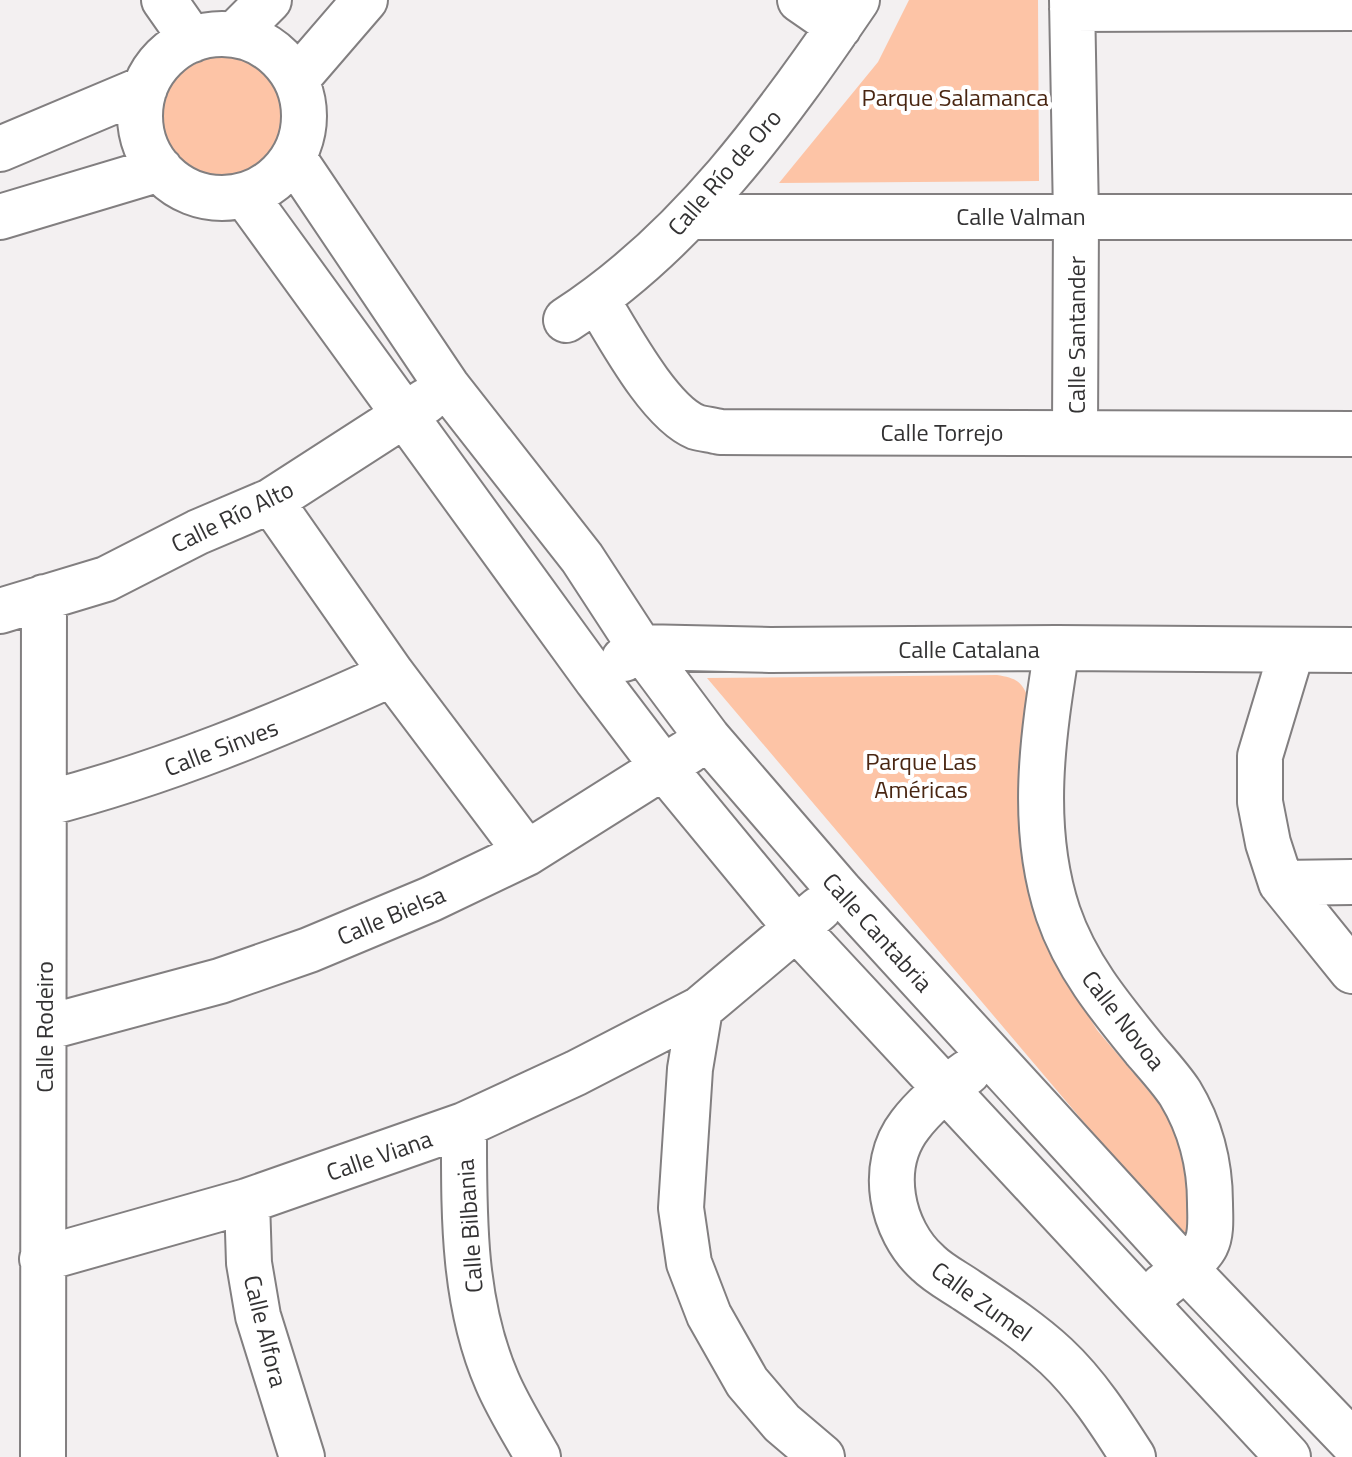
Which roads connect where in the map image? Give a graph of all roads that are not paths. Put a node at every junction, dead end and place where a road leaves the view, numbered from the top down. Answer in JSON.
{"nodes":[{"id":1,"x":164,"y":0,"type":"edge"},
{"id":2,"x":269,"y":0,"type":"edge"},
{"id":3,"x":365,"y":0,"type":"edge"},
{"id":4,"x":800,"y":0,"type":"edge"},
{"id":5,"x":1072,"y":5,"type":"edge"},
{"id":6,"x":1352,"y":8,"type":"edge"},
{"id":7,"x":848,"y":14,"type":"edge"},
{"id":8,"x":213,"y":38,"type":"junction"},
{"id":9,"x":296,"y":80,"type":"junction"},
{"id":10,"x":145,"y":88,"type":"junction"},
{"id":11,"x":0,"y":149,"type":"edge"},
{"id":12,"x":293,"y":157,"type":"junction"},
{"id":13,"x":160,"y":169,"type":"junction"},
{"id":14,"x":245,"y":195,"type":"junction"},
{"id":15,"x":1076,"y":216,"type":"junction"},
{"id":16,"x":0,"y":217,"type":"edge"},
{"id":17,"x":690,"y":217,"type":"junction"},
{"id":18,"x":1352,"y":217,"type":"edge"},
{"id":19,"x":581,"y":310,"type":"joint"},
{"id":20,"x":447,"y":386,"type":"junction"},
{"id":21,"x":404,"y":416,"type":"junction"},
{"id":22,"x":1075,"y":431,"type":"junction"},
{"id":23,"x":1352,"y":434,"type":"edge"},
{"id":24,"x":271,"y":501,"type":"junction"},
{"id":25,"x":44,"y":597,"type":"junction"},
{"id":26,"x":0,"y":611,"type":"edge"},
{"id":27,"x":640,"y":647,"type":"junction"},
{"id":28,"x":1057,"y":648,"type":"junction"},
{"id":29,"x":1292,"y":650,"type":"junction"},
{"id":30,"x":1352,"y":650,"type":"edge"},
{"id":31,"x":392,"y":674,"type":"junction"},
{"id":32,"x":597,"y":680,"type":"junction"},
{"id":33,"x":708,"y":738,"type":"junction"},
{"id":34,"x":664,"y":768,"type":"junction"},
{"id":35,"x":44,"y":804,"type":"junction"},
{"id":36,"x":527,"y":853,"type":"junction"},
{"id":37,"x":1352,"y":882,"type":"edge"},
{"id":38,"x":1281,"y":883,"type":"junction"},
{"id":39,"x":840,"y":891,"type":"junction"},
{"id":40,"x":796,"y":928,"type":"junction"},
{"id":41,"x":1352,"y":971,"type":"edge"},
{"id":42,"x":700,"y":1009,"type":"junction"},
{"id":43,"x":45,"y":1028,"type":"junction"},
{"id":44,"x":990,"y":1054,"type":"junction"},
{"id":45,"x":945,"y":1089,"type":"junction"},
{"id":46,"x":464,"y":1125,"type":"junction"},
{"id":47,"x":247,"y":1201,"type":"junction"},
{"id":48,"x":1195,"y":1256,"type":"junction"},
{"id":49,"x":42,"y":1259,"type":"junction"},
{"id":50,"x":1143,"y":1305,"type":"junction"},
{"id":51,"x":1352,"y":1444,"type":"edge"},
{"id":52,"x":43,"y":1457,"type":"edge"},
{"id":53,"x":302,"y":1457,"type":"edge"},
{"id":54,"x":538,"y":1457,"type":"edge"},
{"id":55,"x":822,"y":1457,"type":"edge"},
{"id":56,"x":1133,"y":1457,"type":"edge"},
{"id":57,"x":1288,"y":1457,"type":"edge"},
{"id":58,"x":1343,"y":1457,"type":"edge"}],
"edges":[{"from":1,"to":8,"type":"street"},
{"from":2,"to":8,"type":"street"},
{"from":3,"to":9,"type":"street"},
{"from":4,"to":7,"type":"street"},
{"from":5,"to":6,"type":"street"},
{"from":5,"to":15,"type":"street","name":"Calle Santander"},
{"from":7,"to":17,"type":"street","name":"Calle Río de Oro"},
{"from":8,"to":9,"type":"street"},
{"from":8,"to":10,"type":"street"},
{"from":9,"to":12,"type":"street"},
{"from":10,"to":11,"type":"street"},
{"from":10,"to":13,"type":"street"},
{"from":12,"to":14,"type":"street"},
{"from":12,"to":20,"type":"street","name":"Calle Cantabria"},
{"from":13,"to":14,"type":"street"},
{"from":13,"to":16,"type":"street"},
{"from":14,"to":21,"type":"street"},
{"from":15,"to":17,"type":"street","name":"Calle Valman"},
{"from":15,"to":18,"type":"street","name":"Calle Valman"},
{"from":15,"to":22,"type":"street","name":"Calle Santander"},
{"from":17,"to":19,"type":"street","name":"Calle Río de Oro"},
{"from":19,"to":22,"type":"street","name":"Calle Torrejo"},
{"from":20,"to":21,"type":"street","name":"Calle Río Alto"},
{"from":20,"to":27,"type":"street","name":"Calle Cantabria"},
{"from":21,"to":24,"type":"street","name":"Calle Río Alto"},
{"from":21,"to":32,"type":"street"},
{"from":22,"to":23,"type":"street","name":"Calle Torrejo"},
{"from":24,"to":25,"type":"street","name":"Calle Río Alto"},
{"from":24,"to":31,"type":"street"},
{"from":25,"to":26,"type":"street","name":"Calle Río Alto"},
{"from":25,"to":35,"type":"street","name":"Calle Rodeiro"},
{"from":27,"to":28,"type":"street","name":"Calle Catalana"},
{"from":27,"to":32,"type":"street"},
{"from":27,"to":33,"type":"street","name":"Calle Cantabria"},
{"from":28,"to":29,"type":"street","name":"Calle Catalana"},
{"from":28,"to":48,"type":"street","name":"Calle Novoa"},
{"from":29,"to":30,"type":"street","name":"Calle Catalana"},
{"from":29,"to":38,"type":"street"},
{"from":31,"to":35,"type":"street","name":"Calle Sinves"},
{"from":31,"to":36,"type":"street"},
{"from":32,"to":34,"type":"street"},
{"from":33,"to":34,"type":"street","name":"Calle Bielsa"},
{"from":33,"to":39,"type":"street","name":"Calle Cantabria"},
{"from":34,"to":36,"type":"street","name":"Calle Bielsa"},
{"from":34,"to":40,"type":"street"},
{"from":35,"to":43,"type":"street","name":"Calle Rodeiro"},
{"from":36,"to":43,"type":"street","name":"Calle Bielsa"},
{"from":37,"to":38,"type":"street"},
{"from":38,"to":41,"type":"street"},
{"from":39,"to":40,"type":"street","name":"Calle Viana"},
{"from":39,"to":44,"type":"street","name":"Calle Cantabria"},
{"from":40,"to":42,"type":"street","name":"Calle Viana"},
{"from":40,"to":45,"type":"street"},
{"from":42,"to":46,"type":"street","name":"Calle Viana"},
{"from":42,"to":55,"type":"street"},
{"from":43,"to":49,"type":"street","name":"Calle Rodeiro"},
{"from":44,"to":45,"type":"street","name":"Calle Zumel"},
{"from":44,"to":48,"type":"street","name":"Calle Cantabria"},
{"from":45,"to":50,"type":"street"},
{"from":45,"to":56,"type":"street","name":"Calle Zumel"},
{"from":46,"to":47,"type":"street","name":"Calle Viana"},
{"from":46,"to":54,"type":"street","name":"Calle Bilbania"},
{"from":47,"to":49,"type":"street","name":"Calle Viana"},
{"from":47,"to":53,"type":"street","name":"Calle Alfora"},
{"from":48,"to":50,"type":"street"},
{"from":48,"to":51,"type":"street","name":"Calle Cantabria"},
{"from":49,"to":52,"type":"street","name":"Calle Rodeiro"},
{"from":50,"to":57,"type":"street"},
{"from":51,"to":58,"type":"street"}]}
